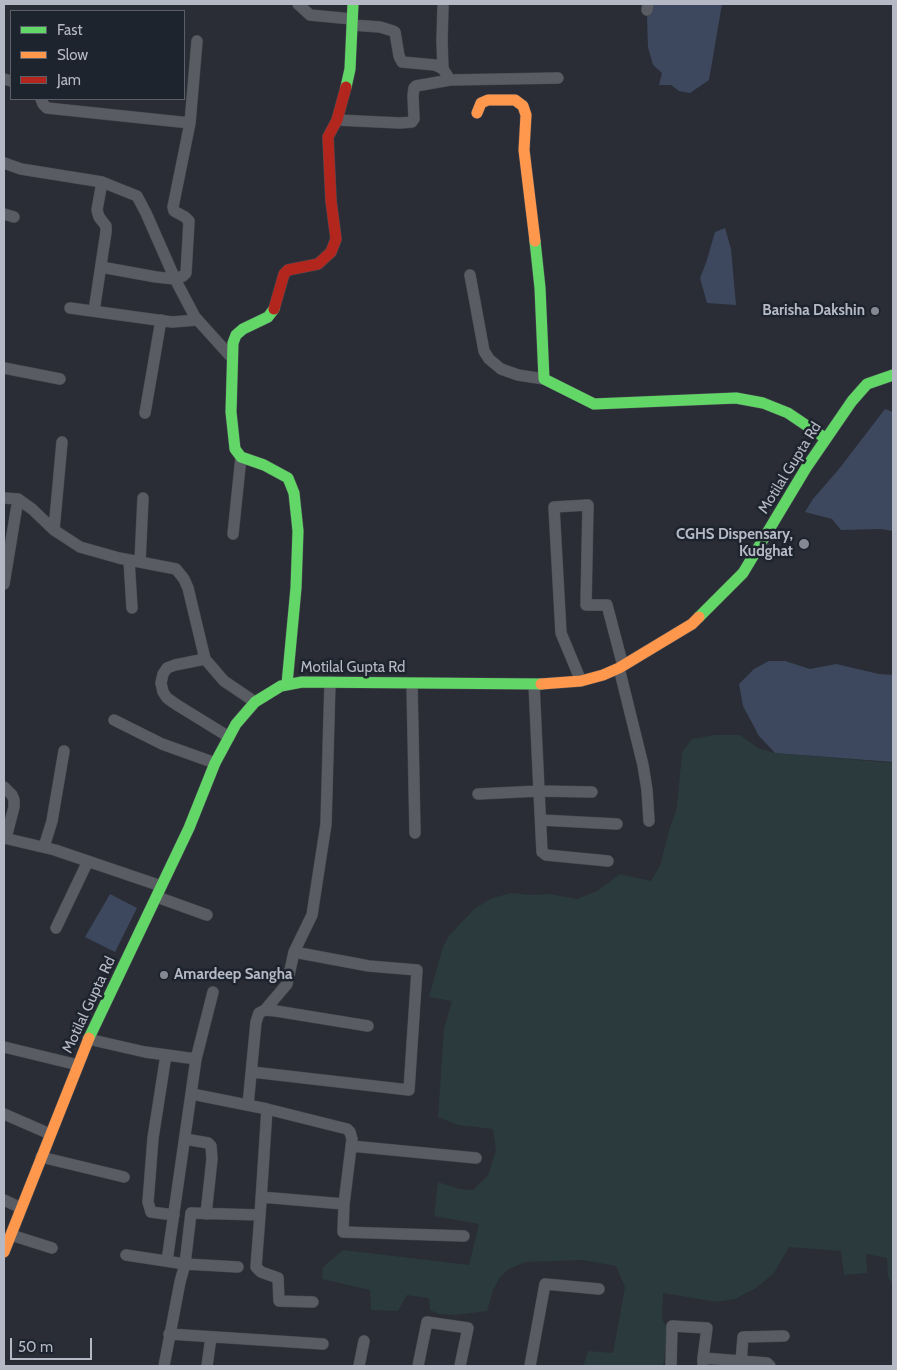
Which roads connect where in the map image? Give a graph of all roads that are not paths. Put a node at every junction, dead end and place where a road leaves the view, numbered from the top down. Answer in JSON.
{"nodes":[{"id":1,"x":298,"y":4,"type":"edge"},
{"id":2,"x":353,"y":4,"type":"edge"},
{"id":3,"x":443,"y":6,"type":"dead end"},
{"id":4,"x":352,"y":22,"type":"junction"},
{"id":5,"x":197,"y":41,"type":"dead end"},
{"id":6,"x":443,"y":69,"type":"junction"},
{"id":7,"x":558,"y":78,"type":"dead end"},
{"id":8,"x":450,"y":80,"type":"junction"},
{"id":9,"x":41,"y":100,"type":"edge"},
{"id":10,"x":477,"y":113,"type":"dead end"},
{"id":11,"x":337,"y":120,"type":"junction"},
{"id":12,"x":190,"y":124,"type":"junction"},
{"id":13,"x":4,"y":163,"type":"edge"},
{"id":14,"x":102,"y":182,"type":"junction"},
{"id":15,"x":101,"y":267,"type":"junction"},
{"id":16,"x":470,"y":275,"type":"dead end"},
{"id":17,"x":175,"y":278,"type":"junction"},
{"id":18,"x":70,"y":308,"type":"dead end"},
{"id":19,"x":94,"y":311,"type":"junction"},
{"id":20,"x":161,"y":320,"type":"junction"},
{"id":21,"x":198,"y":320,"type":"junction"},
{"id":22,"x":232,"y":358,"type":"junction"},
{"id":23,"x":4,"y":368,"type":"edge"},
{"id":24,"x":893,"y":375,"type":"edge"},
{"id":25,"x":60,"y":379,"type":"dead end"},
{"id":26,"x":544,"y":379,"type":"junction"},
{"id":27,"x":145,"y":413,"type":"dead end"},
{"id":28,"x":825,"y":438,"type":"junction"},
{"id":29,"x":62,"y":442,"type":"dead end"},
{"id":30,"x":241,"y":456,"type":"junction"},
{"id":31,"x":4,"y":498,"type":"edge"},
{"id":32,"x":143,"y":498,"type":"dead end"},
{"id":33,"x":18,"y":499,"type":"junction"},
{"id":34,"x":54,"y":530,"type":"junction"},
{"id":35,"x":232,"y":534,"type":"dead end"},
{"id":36,"x":135,"y":561,"type":"junction"},
{"id":37,"x":4,"y":584,"type":"edge"},
{"id":38,"x":132,"y":608,"type":"dead end"},
{"id":39,"x":205,"y":659,"type":"junction"},
{"id":40,"x":621,"y":667,"type":"junction"},
{"id":41,"x":581,"y":681,"type":"junction"},
{"id":42,"x":330,"y":682,"type":"junction"},
{"id":43,"x":412,"y":683,"type":"junction"},
{"id":44,"x":287,"y":684,"type":"junction"},
{"id":45,"x":534,"y":684,"type":"junction"},
{"id":46,"x":255,"y":702,"type":"junction"},
{"id":47,"x":114,"y":720,"type":"dead end"},
{"id":48,"x":229,"y":737,"type":"junction"},
{"id":49,"x":64,"y":751,"type":"dead end"},
{"id":50,"x":215,"y":763,"type":"junction"},
{"id":51,"x":4,"y":787,"type":"edge"},
{"id":52,"x":539,"y":791,"type":"junction"},
{"id":53,"x":592,"y":792,"type":"dead end"},
{"id":54,"x":478,"y":794,"type":"dead end"},
{"id":55,"x":541,"y":820,"type":"junction"},
{"id":56,"x":649,"y":821,"type":"dead end"},
{"id":57,"x":617,"y":824,"type":"dead end"},
{"id":58,"x":416,"y":834,"type":"dead end"},
{"id":59,"x":5,"y":838,"type":"edge"},
{"id":60,"x":44,"y":847,"type":"junction"},
{"id":61,"x":88,"y":861,"type":"junction"},
{"id":62,"x":608,"y":861,"type":"dead end"},
{"id":63,"x":159,"y":892,"type":"junction"},
{"id":64,"x":207,"y":915,"type":"dead end"},
{"id":65,"x":56,"y":928,"type":"dead end"},
{"id":66,"x":294,"y":952,"type":"junction"},
{"id":67,"x":213,"y":992,"type":"dead end"},
{"id":68,"x":264,"y":1010,"type":"junction"},
{"id":69,"x":368,"y":1026,"type":"dead end"},
{"id":70,"x":88,"y":1039,"type":"junction"},
{"id":71,"x":4,"y":1047,"type":"edge"},
{"id":72,"x":166,"y":1055,"type":"junction"},
{"id":73,"x":196,"y":1059,"type":"junction"},
{"id":74,"x":78,"y":1065,"type":"junction"},
{"id":75,"x":252,"y":1072,"type":"junction"},
{"id":76,"x":192,"y":1094,"type":"junction"},
{"id":77,"x":248,"y":1105,"type":"junction"},
{"id":78,"x":267,"y":1109,"type":"junction"},
{"id":79,"x":4,"y":1114,"type":"edge"},
{"id":80,"x":50,"y":1134,"type":"junction"},
{"id":81,"x":185,"y":1139,"type":"junction"},
{"id":82,"x":351,"y":1146,"type":"junction"},
{"id":83,"x":41,"y":1157,"type":"junction"},
{"id":84,"x":476,"y":1158,"type":"dead end"},
{"id":85,"x":124,"y":1177,"type":"dead end"},
{"id":86,"x":261,"y":1197,"type":"junction"},
{"id":87,"x":4,"y":1200,"type":"edge"},
{"id":88,"x":344,"y":1204,"type":"junction"},
{"id":89,"x":21,"y":1208,"type":"junction"},
{"id":90,"x":206,"y":1214,"type":"junction"},
{"id":91,"x":174,"y":1215,"type":"junction"},
{"id":92,"x":260,"y":1215,"type":"junction"},
{"id":93,"x":11,"y":1235,"type":"junction"},
{"id":94,"x":464,"y":1236,"type":"dead end"},
{"id":95,"x":52,"y":1248,"type":"dead end"},
{"id":96,"x":4,"y":1252,"type":"edge"},
{"id":97,"x":126,"y":1255,"type":"dead end"},
{"id":98,"x":167,"y":1261,"type":"junction"},
{"id":99,"x":185,"y":1264,"type":"junction"},
{"id":100,"x":238,"y":1267,"type":"dead end"},
{"id":101,"x":599,"y":1289,"type":"dead end"},
{"id":102,"x":313,"y":1302,"type":"dead end"},
{"id":103,"x":169,"y":1334,"type":"junction"},
{"id":104,"x":784,"y":1336,"type":"dead end"},
{"id":105,"x":211,"y":1337,"type":"junction"},
{"id":106,"x":364,"y":1341,"type":"dead end"},
{"id":107,"x":323,"y":1344,"type":"dead end"},
{"id":108,"x":703,"y":1362,"type":"edge"},
{"id":109,"x":741,"y":1362,"type":"junction"},
{"id":110,"x":164,"y":1366,"type":"edge"},
{"id":111,"x":207,"y":1366,"type":"edge"},
{"id":112,"x":360,"y":1366,"type":"edge"},
{"id":113,"x":418,"y":1366,"type":"edge"},
{"id":114,"x":460,"y":1366,"type":"edge"},
{"id":115,"x":530,"y":1366,"type":"edge"},
{"id":116,"x":671,"y":1366,"type":"edge"},
{"id":117,"x":770,"y":1366,"type":"edge"}],
"edges":[{"from":1,"to":4,"type":"street"},
{"from":2,"to":4,"type":"street"},
{"from":3,"to":6,"type":"street"},
{"from":4,"to":6,"type":"street"},
{"from":4,"to":11,"type":"street"},
{"from":5,"to":12,"type":"street"},
{"from":6,"to":8,"type":"street"},
{"from":7,"to":8,"type":"street"},
{"from":8,"to":11,"type":"street"},
{"from":9,"to":12,"type":"street"},
{"from":10,"to":26,"type":"street"},
{"from":11,"to":22,"type":"street"},
{"from":12,"to":17,"type":"street"},
{"from":13,"to":14,"type":"street"},
{"from":14,"to":15,"type":"street"},
{"from":14,"to":17,"type":"street"},
{"from":15,"to":17,"type":"street"},
{"from":15,"to":19,"type":"street"},
{"from":16,"to":26,"type":"street"},
{"from":17,"to":21,"type":"street"},
{"from":18,"to":19,"type":"street"},
{"from":19,"to":20,"type":"street"},
{"from":20,"to":21,"type":"street"},
{"from":20,"to":27,"type":"street"},
{"from":21,"to":22,"type":"street"},
{"from":22,"to":30,"type":"street"},
{"from":23,"to":25,"type":"street"},
{"from":24,"to":28,"type":"street","name":"Motilal Gupta Rd"},
{"from":26,"to":28,"type":"street"},
{"from":28,"to":40,"type":"street","name":"Motilal Gupta Rd"},
{"from":29,"to":34,"type":"street"},
{"from":30,"to":35,"type":"street"},
{"from":30,"to":44,"type":"street"},
{"from":31,"to":33,"type":"street"},
{"from":32,"to":36,"type":"street"},
{"from":33,"to":34,"type":"street"},
{"from":33,"to":37,"type":"street"},
{"from":34,"to":36,"type":"street"},
{"from":36,"to":38,"type":"street"},
{"from":36,"to":39,"type":"street"},
{"from":39,"to":46,"type":"street"},
{"from":39,"to":48,"type":"street"},
{"from":40,"to":41,"type":"street","name":"Motilal Gupta Rd"},
{"from":40,"to":41,"type":"street"},
{"from":40,"to":56,"type":"street"},
{"from":41,"to":45,"type":"street","name":"Motilal Gupta Rd"},
{"from":42,"to":43,"type":"street","name":"Motilal Gupta Rd"},
{"from":42,"to":44,"type":"street","name":"Motilal Gupta Rd"},
{"from":42,"to":66,"type":"street"},
{"from":43,"to":45,"type":"street","name":"Motilal Gupta Rd"},
{"from":43,"to":58,"type":"street"},
{"from":44,"to":46,"type":"street","name":"Motilal Gupta Rd"},
{"from":45,"to":52,"type":"street"},
{"from":46,"to":48,"type":"street","name":"Motilal Gupta Rd"},
{"from":47,"to":50,"type":"street"},
{"from":48,"to":50,"type":"street","name":"Motilal Gupta Rd"},
{"from":49,"to":60,"type":"street"},
{"from":50,"to":63,"type":"street","name":"Motilal Gupta Rd"},
{"from":51,"to":59,"type":"street"},
{"from":52,"to":53,"type":"street"},
{"from":52,"to":54,"type":"street"},
{"from":52,"to":55,"type":"street"},
{"from":55,"to":57,"type":"street"},
{"from":55,"to":62,"type":"street"},
{"from":59,"to":60,"type":"street"},
{"from":60,"to":61,"type":"street"},
{"from":61,"to":63,"type":"street"},
{"from":61,"to":65,"type":"street"},
{"from":63,"to":64,"type":"street"},
{"from":63,"to":70,"type":"street","name":"Motilal Gupta Rd"},
{"from":66,"to":68,"type":"street"},
{"from":66,"to":75,"type":"street"},
{"from":67,"to":73,"type":"street"},
{"from":68,"to":69,"type":"street"},
{"from":68,"to":75,"type":"street"},
{"from":70,"to":72,"type":"street"},
{"from":70,"to":74,"type":"street","name":"Motilal Gupta Rd"},
{"from":71,"to":74,"type":"street"},
{"from":72,"to":73,"type":"street"},
{"from":72,"to":91,"type":"street"},
{"from":73,"to":76,"type":"street"},
{"from":74,"to":80,"type":"street","name":"Motilal Gupta Rd"},
{"from":75,"to":77,"type":"street"},
{"from":76,"to":77,"type":"street"},
{"from":76,"to":81,"type":"street"},
{"from":77,"to":78,"type":"street"},
{"from":78,"to":82,"type":"street"},
{"from":78,"to":86,"type":"street"},
{"from":79,"to":80,"type":"street"},
{"from":80,"to":83,"type":"street","name":"Motilal Gupta Rd"},
{"from":81,"to":90,"type":"street"},
{"from":81,"to":91,"type":"street"},
{"from":82,"to":84,"type":"street"},
{"from":82,"to":88,"type":"street"},
{"from":83,"to":85,"type":"street"},
{"from":83,"to":89,"type":"street","name":"Motilal Gupta Rd"},
{"from":86,"to":88,"type":"street"},
{"from":86,"to":92,"type":"street"},
{"from":87,"to":89,"type":"street"},
{"from":88,"to":94,"type":"street"},
{"from":89,"to":93,"type":"street","name":"Motilal Gupta Rd"},
{"from":90,"to":92,"type":"street"},
{"from":90,"to":99,"type":"street"},
{"from":91,"to":98,"type":"street"},
{"from":92,"to":102,"type":"street"},
{"from":93,"to":95,"type":"street"},
{"from":93,"to":96,"type":"street","name":"Motilal Gupta Rd"},
{"from":97,"to":98,"type":"street"},
{"from":98,"to":99,"type":"street"},
{"from":99,"to":100,"type":"street"},
{"from":99,"to":103,"type":"street"},
{"from":101,"to":115,"type":"street"},
{"from":103,"to":105,"type":"street"},
{"from":103,"to":110,"type":"street"},
{"from":104,"to":109,"type":"street"},
{"from":105,"to":107,"type":"street"},
{"from":105,"to":111,"type":"street"},
{"from":106,"to":112,"type":"street"},
{"from":108,"to":109,"type":"street"},
{"from":108,"to":116,"type":"street"},
{"from":109,"to":117,"type":"street"},
{"from":113,"to":114,"type":"street"}]}
